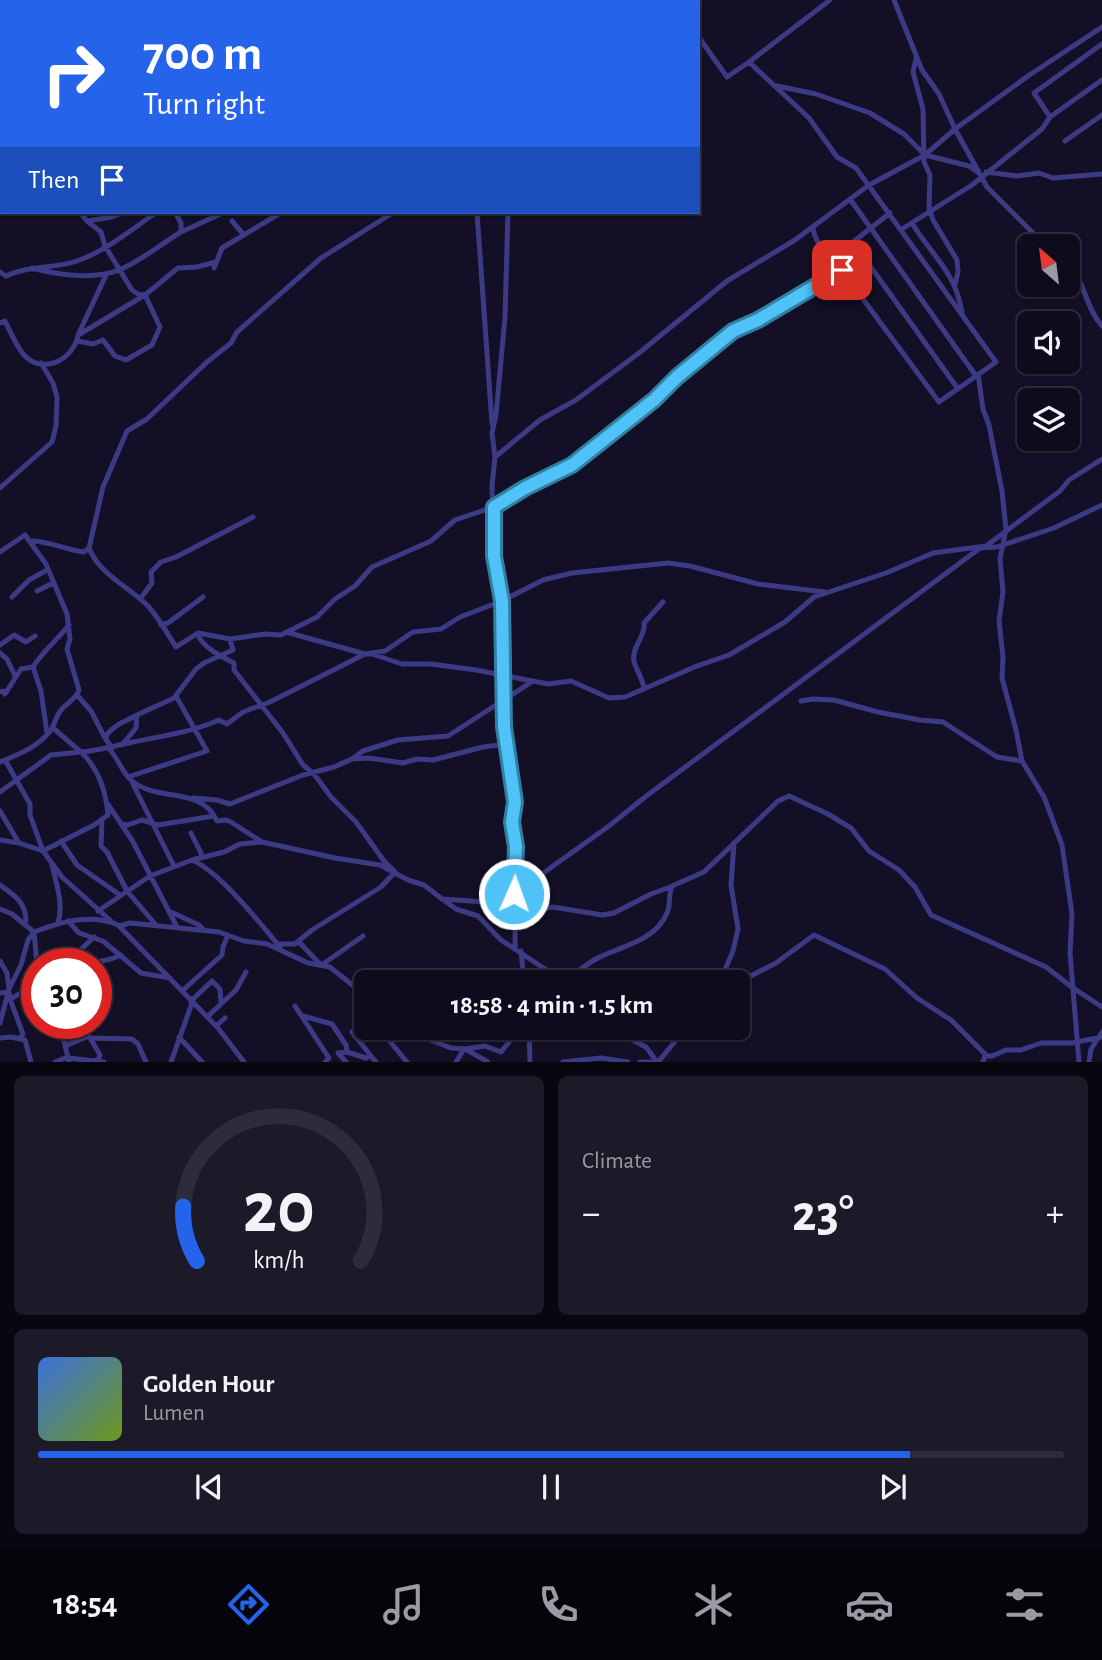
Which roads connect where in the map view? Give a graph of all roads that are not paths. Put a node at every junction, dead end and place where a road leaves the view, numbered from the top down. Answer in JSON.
{"nodes":[{"id":1,"x":830,"y":0,"type":"edge"},
{"id":2,"x":894,"y":0,"type":"edge"},
{"id":3,"x":1102,"y":27,"type":"edge"},
{"id":4,"x":700,"y":39,"type":"edge"},
{"id":5,"x":1102,"y":44,"type":"edge"},
{"id":6,"x":917,"y":56,"type":"junction"},
{"id":7,"x":749,"y":62,"type":"junction"},
{"id":8,"x":1102,"y":80,"type":"edge"},
{"id":9,"x":775,"y":85,"type":"junction"},
{"id":10,"x":1102,"y":115,"type":"edge"},
{"id":11,"x":1050,"y":117,"type":"junction"},
{"id":12,"x":955,"y":129,"type":"junction"},
{"id":13,"x":1065,"y":141,"type":"dead end"},
{"id":14,"x":925,"y":155,"type":"junction"},
{"id":15,"x":984,"y":174,"type":"junction"},
{"id":16,"x":1102,"y":174,"type":"edge"},
{"id":17,"x":869,"y":185,"type":"junction"},
{"id":18,"x":850,"y":199,"type":"junction"},
{"id":19,"x":930,"y":211,"type":"junction"},
{"id":20,"x":890,"y":213,"type":"junction"},
{"id":21,"x":82,"y":214,"type":"edge"},
{"id":22,"x":121,"y":214,"type":"edge"},
{"id":23,"x":154,"y":214,"type":"edge"},
{"id":24,"x":177,"y":214,"type":"edge"},
{"id":25,"x":221,"y":214,"type":"edge"},
{"id":26,"x":391,"y":214,"type":"edge"},
{"id":27,"x":477,"y":214,"type":"edge"},
{"id":28,"x":508,"y":214,"type":"edge"},
{"id":29,"x":277,"y":215,"type":"dead end"},
{"id":30,"x":87,"y":221,"type":"junction"},
{"id":31,"x":232,"y":221,"type":"dead end"},
{"id":32,"x":912,"y":223,"type":"junction"},
{"id":33,"x":813,"y":227,"type":"junction"},
{"id":34,"x":872,"y":229,"type":"junction"},
{"id":35,"x":902,"y":229,"type":"junction"},
{"id":36,"x":181,"y":232,"type":"junction"},
{"id":37,"x":1035,"y":234,"type":"edge"},
{"id":38,"x":244,"y":235,"type":"junction"},
{"id":39,"x":853,"y":242,"type":"junction"},
{"id":40,"x":106,"y":246,"type":"junction"},
{"id":41,"x":832,"y":257,"type":"junction"},
{"id":42,"x":32,"y":268,"type":"junction"},
{"id":43,"x":120,"y":270,"type":"junction"},
{"id":44,"x":842,"y":270,"type":"junction"},
{"id":45,"x":0,"y":272,"type":"edge"},
{"id":46,"x":107,"y":273,"type":"junction"},
{"id":47,"x":1080,"y":283,"type":"edge"},
{"id":48,"x":955,"y":285,"type":"junction"},
{"id":49,"x":145,"y":295,"type":"junction"},
{"id":50,"x":963,"y":315,"type":"junction"},
{"id":51,"x":0,"y":323,"type":"edge"},
{"id":52,"x":1102,"y":326,"type":"edge"},
{"id":53,"x":78,"y":338,"type":"junction"},
{"id":54,"x":41,"y":363,"type":"junction"},
{"id":55,"x":977,"y":375,"type":"junction"},
{"id":56,"x":958,"y":389,"type":"junction"},
{"id":57,"x":493,"y":431,"type":"junction"},
{"id":58,"x":495,"y":457,"type":"junction"},
{"id":59,"x":1102,"y":459,"type":"edge"},
{"id":60,"x":0,"y":488,"type":"edge"},
{"id":61,"x":1102,"y":505,"type":"edge"},
{"id":62,"x":494,"y":507,"type":"junction"},
{"id":63,"x":253,"y":517,"type":"dead end"},
{"id":64,"x":1004,"y":533,"type":"junction"},
{"id":65,"x":30,"y":541,"type":"junction"},
{"id":66,"x":1003,"y":545,"type":"junction"},
{"id":67,"x":89,"y":548,"type":"junction"},
{"id":68,"x":980,"y":548,"type":"junction"},
{"id":69,"x":0,"y":552,"type":"edge"},
{"id":70,"x":47,"y":570,"type":"junction"},
{"id":71,"x":53,"y":583,"type":"junction"},
{"id":72,"x":37,"y":591,"type":"dead end"},
{"id":73,"x":828,"y":592,"type":"junction"},
{"id":74,"x":12,"y":597,"type":"dead end"},
{"id":75,"x":204,"y":597,"type":"dead end"},
{"id":76,"x":140,"y":599,"type":"junction"},
{"id":77,"x":502,"y":601,"type":"junction"},
{"id":78,"x":663,"y":601,"type":"dead end"},
{"id":79,"x":69,"y":625,"type":"junction"},
{"id":80,"x":161,"y":625,"type":"junction"},
{"id":81,"x":13,"y":628,"type":"dead end"},
{"id":82,"x":286,"y":632,"type":"junction"},
{"id":83,"x":197,"y":634,"type":"junction"},
{"id":84,"x":15,"y":635,"type":"junction"},
{"id":85,"x":35,"y":635,"type":"dead end"},
{"id":86,"x":230,"y":639,"type":"junction"},
{"id":87,"x":0,"y":645,"type":"edge"},
{"id":88,"x":0,"y":653,"type":"edge"},
{"id":89,"x":365,"y":654,"type":"junction"},
{"id":90,"x":220,"y":656,"type":"junction"},
{"id":91,"x":33,"y":667,"type":"junction"},
{"id":92,"x":502,"y":674,"type":"junction"},
{"id":93,"x":15,"y":676,"type":"junction"},
{"id":94,"x":533,"y":681,"type":"junction"},
{"id":95,"x":644,"y":688,"type":"junction"},
{"id":96,"x":0,"y":692,"type":"edge"},
{"id":97,"x":78,"y":695,"type":"junction"},
{"id":98,"x":176,"y":696,"type":"junction"},
{"id":99,"x":801,"y":701,"type":"dead end"},
{"id":100,"x":503,"y":702,"type":"junction"},
{"id":101,"x":262,"y":705,"type":"junction"},
{"id":102,"x":137,"y":715,"type":"junction"},
{"id":103,"x":195,"y":730,"type":"junction"},
{"id":104,"x":50,"y":731,"type":"junction"},
{"id":105,"x":105,"y":738,"type":"junction"},
{"id":106,"x":507,"y":744,"type":"junction"},
{"id":107,"x":121,"y":745,"type":"junction"},
{"id":108,"x":110,"y":748,"type":"junction"},
{"id":109,"x":81,"y":752,"type":"junction"},
{"id":110,"x":352,"y":759,"type":"junction"},
{"id":111,"x":3,"y":761,"type":"edge"},
{"id":112,"x":1022,"y":761,"type":"junction"},
{"id":113,"x":312,"y":773,"type":"junction"},
{"id":114,"x":129,"y":778,"type":"junction"},
{"id":115,"x":16,"y":779,"type":"junction"},
{"id":116,"x":0,"y":792,"type":"edge"},
{"id":117,"x":190,"y":798,"type":"junction"},
{"id":118,"x":107,"y":803,"type":"junction"},
{"id":119,"x":0,"y":811,"type":"edge"},
{"id":120,"x":214,"y":816,"type":"junction"},
{"id":121,"x":102,"y":820,"type":"junction"},
{"id":122,"x":151,"y":823,"type":"junction"},
{"id":123,"x":122,"y":824,"type":"junction"},
{"id":124,"x":191,"y":833,"type":"dead end"},
{"id":125,"x":0,"y":840,"type":"edge"},
{"id":126,"x":61,"y":841,"type":"junction"},
{"id":127,"x":262,"y":842,"type":"junction"},
{"id":128,"x":19,"y":843,"type":"junction"},
{"id":129,"x":734,"y":843,"type":"junction"},
{"id":130,"x":43,"y":851,"type":"junction"},
{"id":131,"x":201,"y":857,"type":"junction"},
{"id":132,"x":51,"y":859,"type":"junction"},
{"id":133,"x":192,"y":860,"type":"junction"},
{"id":134,"x":174,"y":866,"type":"junction"},
{"id":135,"x":395,"y":872,"type":"junction"},
{"id":136,"x":150,"y":876,"type":"junction"},
{"id":137,"x":0,"y":885,"type":"edge"},
{"id":138,"x":672,"y":887,"type":"junction"},
{"id":139,"x":127,"y":891,"type":"junction"},
{"id":140,"x":514,"y":894,"type":"junction"},
{"id":141,"x":120,"y":895,"type":"junction"},
{"id":142,"x":442,"y":899,"type":"junction"},
{"id":143,"x":514,"y":904,"type":"junction"},
{"id":144,"x":0,"y":909,"type":"edge"},
{"id":145,"x":98,"y":911,"type":"junction"},
{"id":146,"x":171,"y":912,"type":"junction"},
{"id":147,"x":24,"y":922,"type":"junction"},
{"id":148,"x":68,"y":922,"type":"junction"},
{"id":149,"x":58,"y":923,"type":"junction"},
{"id":150,"x":116,"y":925,"type":"junction"},
{"id":151,"x":156,"y":925,"type":"junction"},
{"id":152,"x":177,"y":927,"type":"junction"},
{"id":153,"x":204,"y":930,"type":"junction"},
{"id":154,"x":34,"y":932,"type":"junction"},
{"id":155,"x":229,"y":935,"type":"junction"},
{"id":156,"x":363,"y":936,"type":"dead end"},
{"id":157,"x":94,"y":937,"type":"junction"},
{"id":158,"x":299,"y":942,"type":"junction"},
{"id":159,"x":278,"y":944,"type":"junction"},
{"id":160,"x":36,"y":948,"type":"edge"},
{"id":161,"x":82,"y":948,"type":"edge"},
{"id":162,"x":518,"y":950,"type":"junction"},
{"id":163,"x":287,"y":954,"type":"junction"},
{"id":164,"x":121,"y":955,"type":"junction"},
{"id":165,"x":112,"y":958,"type":"edge"},
{"id":166,"x":0,"y":961,"type":"edge"},
{"id":167,"x":322,"y":964,"type":"junction"},
{"id":168,"x":522,"y":970,"type":"edge"},
{"id":169,"x":546,"y":970,"type":"edge"},
{"id":170,"x":580,"y":970,"type":"edge"},
{"id":171,"x":725,"y":970,"type":"edge"},
{"id":172,"x":247,"y":972,"type":"dead end"},
{"id":173,"x":750,"y":976,"type":"edge"},
{"id":174,"x":170,"y":978,"type":"junction"},
{"id":175,"x":354,"y":986,"type":"edge"},
{"id":176,"x":1073,"y":988,"type":"junction"},
{"id":177,"x":21,"y":991,"type":"edge"},
{"id":178,"x":182,"y":991,"type":"junction"},
{"id":179,"x":0,"y":993,"type":"edge"},
{"id":180,"x":9,"y":993,"type":"junction"},
{"id":181,"x":192,"y":1002,"type":"junction"},
{"id":182,"x":221,"y":1003,"type":"junction"},
{"id":183,"x":295,"y":1006,"type":"dead end"},
{"id":184,"x":1102,"y":1007,"type":"edge"},
{"id":185,"x":301,"y":1015,"type":"junction"},
{"id":186,"x":208,"y":1017,"type":"junction"},
{"id":187,"x":225,"y":1018,"type":"dead end"},
{"id":188,"x":0,"y":1023,"type":"edge"},
{"id":189,"x":216,"y":1026,"type":"junction"},
{"id":190,"x":1100,"y":1036,"type":"edge"},
{"id":191,"x":178,"y":1037,"type":"junction"},
{"id":192,"x":0,"y":1038,"type":"edge"},
{"id":193,"x":20,"y":1038,"type":"junction"},
{"id":194,"x":63,"y":1039,"type":"edge"},
{"id":195,"x":82,"y":1039,"type":"edge"},
{"id":196,"x":91,"y":1039,"type":"edge"},
{"id":197,"x":112,"y":1039,"type":"edge"},
{"id":198,"x":359,"y":1040,"type":"edge"},
{"id":199,"x":389,"y":1040,"type":"edge"},
{"id":200,"x":431,"y":1040,"type":"edge"},
{"id":201,"x":511,"y":1040,"type":"edge"},
{"id":202,"x":529,"y":1040,"type":"edge"},
{"id":203,"x":632,"y":1040,"type":"edge"},
{"id":204,"x":675,"y":1040,"type":"edge"},
{"id":205,"x":1079,"y":1041,"type":"junction"},
{"id":206,"x":65,"y":1046,"type":"junction"},
{"id":207,"x":465,"y":1049,"type":"junction"},
{"id":208,"x":473,"y":1051,"type":"junction"},
{"id":209,"x":347,"y":1052,"type":"junction"},
{"id":210,"x":338,"y":1053,"type":"junction"},
{"id":211,"x":100,"y":1055,"type":"junction"},
{"id":212,"x":68,"y":1059,"type":"edge"},
{"id":213,"x":374,"y":1059,"type":"edge"},
{"id":214,"x":988,"y":1059,"type":"edge"},
{"id":215,"x":327,"y":1060,"type":"edge"},
{"id":216,"x":94,"y":1061,"type":"edge"},
{"id":217,"x":31,"y":1062,"type":"edge"},
{"id":218,"x":55,"y":1062,"type":"edge"},
{"id":219,"x":105,"y":1062,"type":"edge"},
{"id":220,"x":146,"y":1062,"type":"edge"},
{"id":221,"x":171,"y":1062,"type":"edge"},
{"id":222,"x":202,"y":1062,"type":"edge"},
{"id":223,"x":244,"y":1062,"type":"edge"},
{"id":224,"x":346,"y":1062,"type":"edge"},
{"id":225,"x":407,"y":1062,"type":"edge"},
{"id":226,"x":456,"y":1062,"type":"edge"},
{"id":227,"x":474,"y":1062,"type":"edge"},
{"id":228,"x":488,"y":1062,"type":"edge"},
{"id":229,"x":530,"y":1062,"type":"edge"},
{"id":230,"x":563,"y":1062,"type":"edge"},
{"id":231,"x":628,"y":1062,"type":"edge"},
{"id":232,"x":640,"y":1062,"type":"edge"},
{"id":233,"x":656,"y":1062,"type":"edge"},
{"id":234,"x":1079,"y":1062,"type":"edge"},
{"id":235,"x":1088,"y":1062,"type":"edge"}],
"edges":[{"from":1,"to":7,"type":"street"},
{"from":2,"to":6,"type":"street"},
{"from":3,"to":12,"type":"street"},
{"from":4,"to":7,"type":"street"},
{"from":5,"to":11,"type":"street"},
{"from":6,"to":12,"type":"street"},
{"from":6,"to":14,"type":"street"},
{"from":7,"to":9,"type":"street"},
{"from":8,"to":11,"type":"street"},
{"from":9,"to":14,"type":"street"},
{"from":9,"to":17,"type":"street"},
{"from":10,"to":13,"type":"street"},
{"from":11,"to":15,"type":"street"},
{"from":12,"to":14,"type":"street"},
{"from":12,"to":15,"type":"street"},
{"from":14,"to":15,"type":"street"},
{"from":14,"to":17,"type":"street"},
{"from":14,"to":19,"type":"street"},
{"from":15,"to":16,"type":"street"},
{"from":15,"to":19,"type":"street"},
{"from":15,"to":37,"type":"street"},
{"from":17,"to":18,"type":"street"},
{"from":17,"to":20,"type":"street"},
{"from":18,"to":33,"type":"street"},
{"from":18,"to":34,"type":"street"},
{"from":19,"to":32,"type":"street"},
{"from":19,"to":48,"type":"street"},
{"from":20,"to":34,"type":"street"},
{"from":20,"to":35,"type":"street"},
{"from":21,"to":30,"type":"street"},
{"from":22,"to":30,"type":"street"},
{"from":23,"to":40,"type":"street"},
{"from":24,"to":36,"type":"street"},
{"from":25,"to":36,"type":"street"},
{"from":26,"to":67,"type":"street"},
{"from":27,"to":57,"type":"street"},
{"from":28,"to":57,"type":"street"},
{"from":29,"to":38,"type":"street"},
{"from":30,"to":40,"type":"street"},
{"from":31,"to":38,"type":"street"},
{"from":32,"to":35,"type":"street"},
{"from":32,"to":48,"type":"street"},
{"from":33,"to":41,"type":"street"},
{"from":33,"to":58,"type":"street"},
{"from":34,"to":39,"type":"street"},
{"from":34,"to":55,"type":"street"},
{"from":35,"to":50,"type":"street"},
{"from":36,"to":43,"type":"street"},
{"from":38,"to":49,"type":"street"},
{"from":39,"to":41,"type":"street"},
{"from":39,"to":56,"type":"street"},
{"from":40,"to":42,"type":"street"},
{"from":40,"to":43,"type":"street"},
{"from":41,"to":44,"type":"street"},
{"from":42,"to":45,"type":"street"},
{"from":42,"to":46,"type":"street"},
{"from":43,"to":46,"type":"street"},
{"from":43,"to":49,"type":"street"},
{"from":44,"to":56,"type":"street"},
{"from":44,"to":62,"type":"street"},
{"from":46,"to":53,"type":"street"},
{"from":47,"to":52,"type":"street"},
{"from":48,"to":50,"type":"street"},
{"from":49,"to":53,"type":"street"},
{"from":49,"to":53,"type":"street"},
{"from":50,"to":55,"type":"street"},
{"from":51,"to":54,"type":"street"},
{"from":53,"to":54,"type":"street"},
{"from":54,"to":60,"type":"street"},
{"from":55,"to":56,"type":"street"},
{"from":55,"to":64,"type":"street"},
{"from":57,"to":58,"type":"street"},
{"from":58,"to":62,"type":"street"},
{"from":59,"to":64,"type":"street"},
{"from":61,"to":66,"type":"street"},
{"from":62,"to":77,"type":"street"},
{"from":62,"to":82,"type":"street"},
{"from":63,"to":76,"type":"street"},
{"from":64,"to":66,"type":"street"},
{"from":64,"to":68,"type":"street"},
{"from":65,"to":67,"type":"street"},
{"from":65,"to":69,"type":"street"},
{"from":65,"to":70,"type":"street"},
{"from":66,"to":68,"type":"street"},
{"from":66,"to":112,"type":"street"},
{"from":67,"to":76,"type":"street"},
{"from":68,"to":73,"type":"street"},
{"from":68,"to":140,"type":"street"},
{"from":70,"to":71,"type":"street"},
{"from":70,"to":74,"type":"street"},
{"from":71,"to":72,"type":"street"},
{"from":71,"to":79,"type":"street"},
{"from":73,"to":77,"type":"street"},
{"from":73,"to":95,"type":"street"},
{"from":75,"to":80,"type":"street"},
{"from":76,"to":80,"type":"street"},
{"from":77,"to":89,"type":"street"},
{"from":77,"to":92,"type":"street"},
{"from":78,"to":95,"type":"street"},
{"from":79,"to":91,"type":"street"},
{"from":79,"to":97,"type":"street"},
{"from":80,"to":83,"type":"street"},
{"from":81,"to":84,"type":"street"},
{"from":82,"to":86,"type":"street"},
{"from":82,"to":89,"type":"street"},
{"from":83,"to":86,"type":"street"},
{"from":83,"to":90,"type":"street"},
{"from":84,"to":85,"type":"street"},
{"from":84,"to":87,"type":"street"},
{"from":86,"to":90,"type":"street"},
{"from":88,"to":93,"type":"street"},
{"from":89,"to":92,"type":"street"},
{"from":89,"to":101,"type":"street"},
{"from":90,"to":98,"type":"street"},
{"from":90,"to":101,"type":"street"},
{"from":91,"to":93,"type":"street"},
{"from":91,"to":104,"type":"street"},
{"from":92,"to":94,"type":"street"},
{"from":92,"to":100,"type":"street"},
{"from":93,"to":96,"type":"street"},
{"from":94,"to":95,"type":"street"},
{"from":94,"to":100,"type":"street"},
{"from":97,"to":104,"type":"street"},
{"from":97,"to":105,"type":"street"},
{"from":98,"to":102,"type":"street"},
{"from":98,"to":103,"type":"street"},
{"from":99,"to":112,"type":"street"},
{"from":100,"to":106,"type":"street"},
{"from":100,"to":110,"type":"street"},
{"from":101,"to":103,"type":"street"},
{"from":101,"to":113,"type":"street"},
{"from":102,"to":105,"type":"street"},
{"from":102,"to":107,"type":"street"},
{"from":103,"to":107,"type":"street"},
{"from":103,"to":114,"type":"street"},
{"from":104,"to":109,"type":"street"},
{"from":104,"to":111,"type":"street"},
{"from":105,"to":108,"type":"street"},
{"from":106,"to":110,"type":"street"},
{"from":106,"to":140,"type":"street"},
{"from":107,"to":108,"type":"street"},
{"from":108,"to":109,"type":"street"},
{"from":108,"to":114,"type":"street"},
{"from":109,"to":115,"type":"street"},
{"from":109,"to":118,"type":"street"},
{"from":110,"to":113,"type":"street"},
{"from":111,"to":115,"type":"street"},
{"from":112,"to":176,"type":"street"},
{"from":113,"to":117,"type":"street"},
{"from":113,"to":135,"type":"street"},
{"from":114,"to":117,"type":"street"},
{"from":114,"to":122,"type":"street"},
{"from":115,"to":116,"type":"street"},
{"from":115,"to":130,"type":"street"},
{"from":117,"to":120,"type":"street"},
{"from":118,"to":121,"type":"street"},
{"from":118,"to":123,"type":"street"},
{"from":119,"to":128,"type":"street"},
{"from":120,"to":122,"type":"street"},
{"from":120,"to":127,"type":"street"},
{"from":121,"to":126,"type":"street"},
{"from":121,"to":139,"type":"street"},
{"from":122,"to":123,"type":"street"},
{"from":122,"to":134,"type":"street"},
{"from":123,"to":136,"type":"street"},
{"from":124,"to":131,"type":"street"},
{"from":125,"to":128,"type":"street"},
{"from":126,"to":130,"type":"street"},
{"from":126,"to":141,"type":"street"},
{"from":127,"to":131,"type":"street"},
{"from":127,"to":135,"type":"street"},
{"from":128,"to":130,"type":"street"},
{"from":129,"to":138,"type":"street"},
{"from":129,"to":171,"type":"street"},
{"from":129,"to":176,"type":"street"},
{"from":130,"to":132,"type":"street"},
{"from":131,"to":133,"type":"street"},
{"from":132,"to":145,"type":"street"},
{"from":132,"to":149,"type":"street"},
{"from":133,"to":134,"type":"street"},
{"from":133,"to":159,"type":"street"},
{"from":134,"to":136,"type":"street"},
{"from":135,"to":142,"type":"street"},
{"from":135,"to":158,"type":"street"},
{"from":136,"to":139,"type":"street"},
{"from":136,"to":146,"type":"street"},
{"from":137,"to":147,"type":"street"},
{"from":138,"to":143,"type":"street"},
{"from":138,"to":170,"type":"street"},
{"from":139,"to":141,"type":"street"},
{"from":139,"to":151,"type":"street"},
{"from":140,"to":143,"type":"street"},
{"from":141,"to":145,"type":"street"},
{"from":142,"to":143,"type":"street"},
{"from":142,"to":162,"type":"street"},
{"from":143,"to":162,"type":"street"},
{"from":144,"to":147,"type":"street"},
{"from":145,"to":150,"type":"street"},
{"from":146,"to":152,"type":"street"},
{"from":146,"to":153,"type":"street"},
{"from":147,"to":154,"type":"street"},
{"from":148,"to":149,"type":"street"},
{"from":148,"to":150,"type":"street"},
{"from":148,"to":157,"type":"street"},
{"from":149,"to":154,"type":"street"},
{"from":150,"to":151,"type":"street"},
{"from":150,"to":174,"type":"street"},
{"from":151,"to":152,"type":"street"},
{"from":152,"to":153,"type":"street"},
{"from":153,"to":155,"type":"street"},
{"from":154,"to":160,"type":"street"},
{"from":154,"to":180,"type":"street"},
{"from":155,"to":163,"type":"street"},
{"from":155,"to":178,"type":"street"},
{"from":156,"to":167,"type":"street"},
{"from":157,"to":161,"type":"street"},
{"from":157,"to":164,"type":"street"},
{"from":158,"to":159,"type":"street"},
{"from":158,"to":167,"type":"street"},
{"from":159,"to":163,"type":"street"},
{"from":162,"to":168,"type":"street"},
{"from":162,"to":169,"type":"street"},
{"from":163,"to":167,"type":"street"},
{"from":164,"to":165,"type":"street"},
{"from":164,"to":174,"type":"street"},
{"from":166,"to":180,"type":"street"},
{"from":167,"to":175,"type":"street"},
{"from":172,"to":182,"type":"street"},
{"from":173,"to":214,"type":"street"},
{"from":174,"to":178,"type":"street"},
{"from":176,"to":184,"type":"street"},
{"from":176,"to":205,"type":"street"},
{"from":177,"to":180,"type":"street"},
{"from":178,"to":181,"type":"street"},
{"from":179,"to":180,"type":"street"},
{"from":180,"to":188,"type":"street"},
{"from":180,"to":193,"type":"street"},
{"from":181,"to":182,"type":"street"},
{"from":181,"to":186,"type":"street"},
{"from":181,"to":191,"type":"street"},
{"from":182,"to":186,"type":"street"},
{"from":183,"to":185,"type":"street"},
{"from":185,"to":209,"type":"street"},
{"from":185,"to":215,"type":"street"},
{"from":186,"to":189,"type":"street"},
{"from":187,"to":189,"type":"street"},
{"from":189,"to":223,"type":"street"},
{"from":190,"to":205,"type":"street"},
{"from":190,"to":235,"type":"street"},
{"from":191,"to":221,"type":"street"},
{"from":191,"to":222,"type":"street"},
{"from":192,"to":193,"type":"street"},
{"from":193,"to":217,"type":"street"},
{"from":194,"to":206,"type":"street"},
{"from":195,"to":206,"type":"street"},
{"from":196,"to":211,"type":"street"},
{"from":197,"to":220,"type":"street"},
{"from":198,"to":213,"type":"street"},
{"from":199,"to":225,"type":"street"},
{"from":200,"to":207,"type":"street"},
{"from":201,"to":208,"type":"street"},
{"from":202,"to":229,"type":"street"},
{"from":203,"to":233,"type":"street"},
{"from":204,"to":233,"type":"street"},
{"from":205,"to":214,"type":"street"},
{"from":205,"to":234,"type":"street"},
{"from":206,"to":212,"type":"street"},
{"from":207,"to":208,"type":"street"},
{"from":207,"to":226,"type":"street"},
{"from":208,"to":227,"type":"street"},
{"from":208,"to":228,"type":"street"},
{"from":209,"to":210,"type":"street"},
{"from":209,"to":213,"type":"street"},
{"from":210,"to":215,"type":"street"},
{"from":210,"to":224,"type":"street"},
{"from":211,"to":216,"type":"street"},
{"from":211,"to":219,"type":"street"},
{"from":212,"to":216,"type":"street"},
{"from":212,"to":218,"type":"street"},
{"from":216,"to":219,"type":"street"},
{"from":230,"to":231,"type":"street"},
{"from":232,"to":233,"type":"street"}]}
